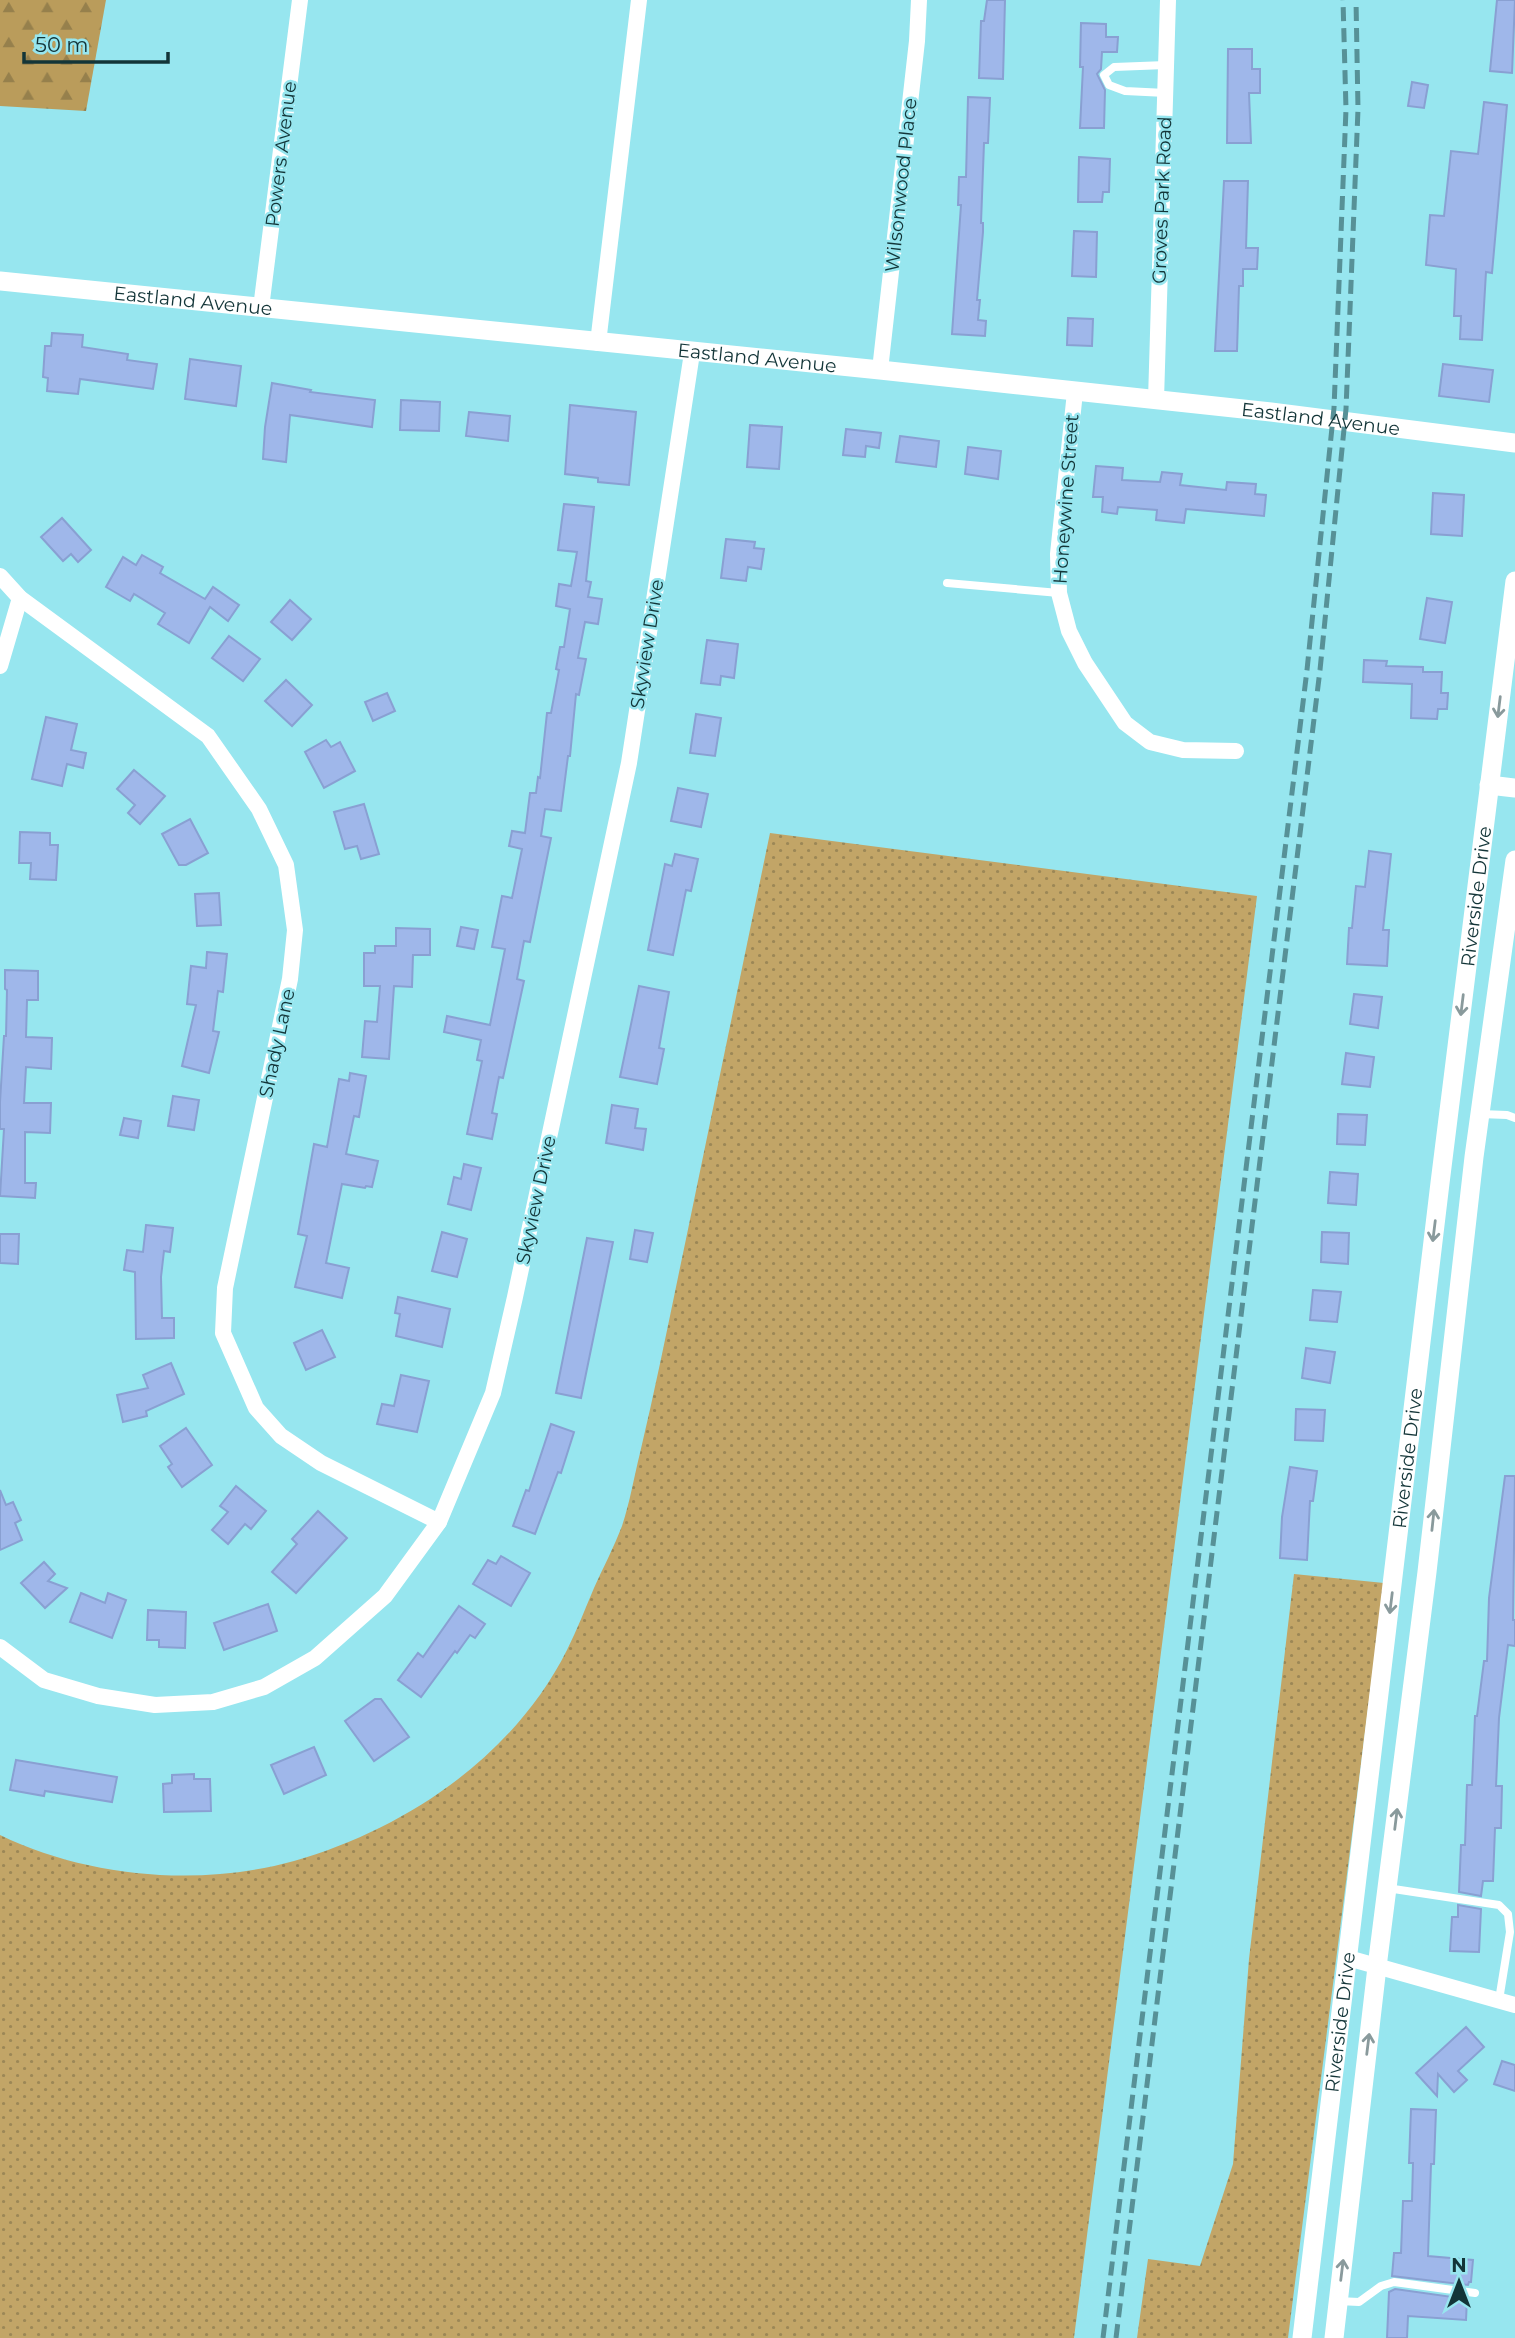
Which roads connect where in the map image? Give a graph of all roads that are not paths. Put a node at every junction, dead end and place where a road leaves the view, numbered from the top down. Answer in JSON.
{"nodes":[{"id":1,"x":300,"y":0,"type":"edge"},
{"id":2,"x":639,"y":0,"type":"edge"},
{"id":3,"x":919,"y":0,"type":"edge"},
{"id":4,"x":1168,"y":0,"type":"edge"},
{"id":5,"x":1166,"y":65,"type":"junction"},
{"id":6,"x":1166,"y":93,"type":"junction"},
{"id":7,"x":0,"y":281,"type":"edge"},
{"id":8,"x":261,"y":308,"type":"junction"},
{"id":9,"x":598,"y":343,"type":"junction"},
{"id":10,"x":692,"y":353,"type":"junction"},
{"id":11,"x":880,"y":370,"type":"junction"},
{"id":12,"x":1075,"y":392,"type":"junction"},
{"id":13,"x":1156,"y":401,"type":"junction"},
{"id":14,"x":1515,"y":443,"type":"edge"},
{"id":15,"x":0,"y":576,"type":"edge"},
{"id":16,"x":1515,"y":581,"type":"edge"},
{"id":17,"x":947,"y":583,"type":"dead end"},
{"id":18,"x":1059,"y":593,"type":"junction"},
{"id":19,"x":20,"y":598,"type":"junction"},
{"id":20,"x":0,"y":666,"type":"edge"},
{"id":21,"x":1236,"y":751,"type":"dead end"},
{"id":22,"x":1489,"y":785,"type":"junction"},
{"id":23,"x":1515,"y":788,"type":"edge"},
{"id":24,"x":1515,"y":860,"type":"edge"},
{"id":25,"x":1480,"y":1114,"type":"junction"},
{"id":26,"x":1515,"y":1118,"type":"edge"},
{"id":27,"x":439,"y":1522,"type":"junction"},
{"id":28,"x":1395,"y":1568,"type":"junction"},
{"id":29,"x":1427,"y":1572,"type":"junction"},
{"id":30,"x":0,"y":1647,"type":"edge"},
{"id":31,"x":1387,"y":1888,"type":"junction"},
{"id":32,"x":1348,"y":1958,"type":"junction"},
{"id":33,"x":1377,"y":1966,"type":"junction"},
{"id":34,"x":1499,"y":2000,"type":"junction"},
{"id":35,"x":1515,"y":2005,"type":"edge"},
{"id":36,"x":1475,"y":2293,"type":"dead end"},
{"id":37,"x":1338,"y":2301,"type":"junction"},
{"id":38,"x":1302,"y":2338,"type":"edge"},
{"id":39,"x":1334,"y":2338,"type":"edge"}],
"edges":[{"from":1,"to":8,"type":"street","name":"Powers Avenue"},
{"from":2,"to":9,"type":"street"},
{"from":3,"to":11,"type":"street","name":"Wilsonwood Place"},
{"from":4,"to":5,"type":"street","name":"Groves Park Road"},
{"from":5,"to":6,"type":"street","name":"Groves Park Road"},
{"from":5,"to":6,"type":"lane"},
{"from":6,"to":13,"type":"street","name":"Groves Park Road"},
{"from":7,"to":8,"type":"street","name":"Eastland Avenue"},
{"from":8,"to":9,"type":"street","name":"Eastland Avenue"},
{"from":9,"to":10,"type":"street","name":"Eastland Avenue"},
{"from":10,"to":11,"type":"street","name":"Eastland Avenue"},
{"from":10,"to":27,"type":"street","name":"Skyview Drive"},
{"from":11,"to":12,"type":"street","name":"Eastland Avenue"},
{"from":12,"to":13,"type":"street","name":"Eastland Avenue"},
{"from":12,"to":18,"type":"street","name":"Honeywine Street"},
{"from":13,"to":14,"type":"street","name":"Eastland Avenue"},
{"from":15,"to":19,"type":"street","name":"Shady Lane"},
{"from":16,"to":22,"type":"street","name":"Riverside Drive","one_way":true},
{"from":17,"to":18,"type":"lane"},
{"from":18,"to":21,"type":"street","name":"Honeywine Street"},
{"from":19,"to":20,"type":"street"},
{"from":19,"to":27,"type":"street","name":"Shady Lane"},
{"from":22,"to":23,"type":"street"},
{"from":22,"to":28,"type":"street","name":"Riverside Drive","one_way":true},
{"from":24,"to":25,"type":"street","name":"Riverside Drive"},
{"from":25,"to":26,"type":"lane"},
{"from":29,"to":25,"type":"street","name":"Riverside Drive","one_way":true},
{"from":27,"to":30,"type":"street","name":"Skyview Drive"},
{"from":28,"to":29,"type":"street"},
{"from":28,"to":32,"type":"street","name":"Riverside Drive","one_way":true},
{"from":31,"to":29,"type":"street","name":"Riverside Drive","one_way":true},
{"from":31,"to":33,"type":"street","name":"Riverside Drive"},
{"from":31,"to":34,"type":"lane"},
{"from":32,"to":33,"type":"street"},
{"from":32,"to":38,"type":"street","name":"Riverside Drive"},
{"from":33,"to":34,"type":"street"},
{"from":37,"to":33,"type":"street","name":"Riverside Drive","one_way":true},
{"from":34,"to":35,"type":"street"},
{"from":36,"to":37,"type":"lane"},
{"from":37,"to":39,"type":"street","name":"Riverside Drive"}]}
